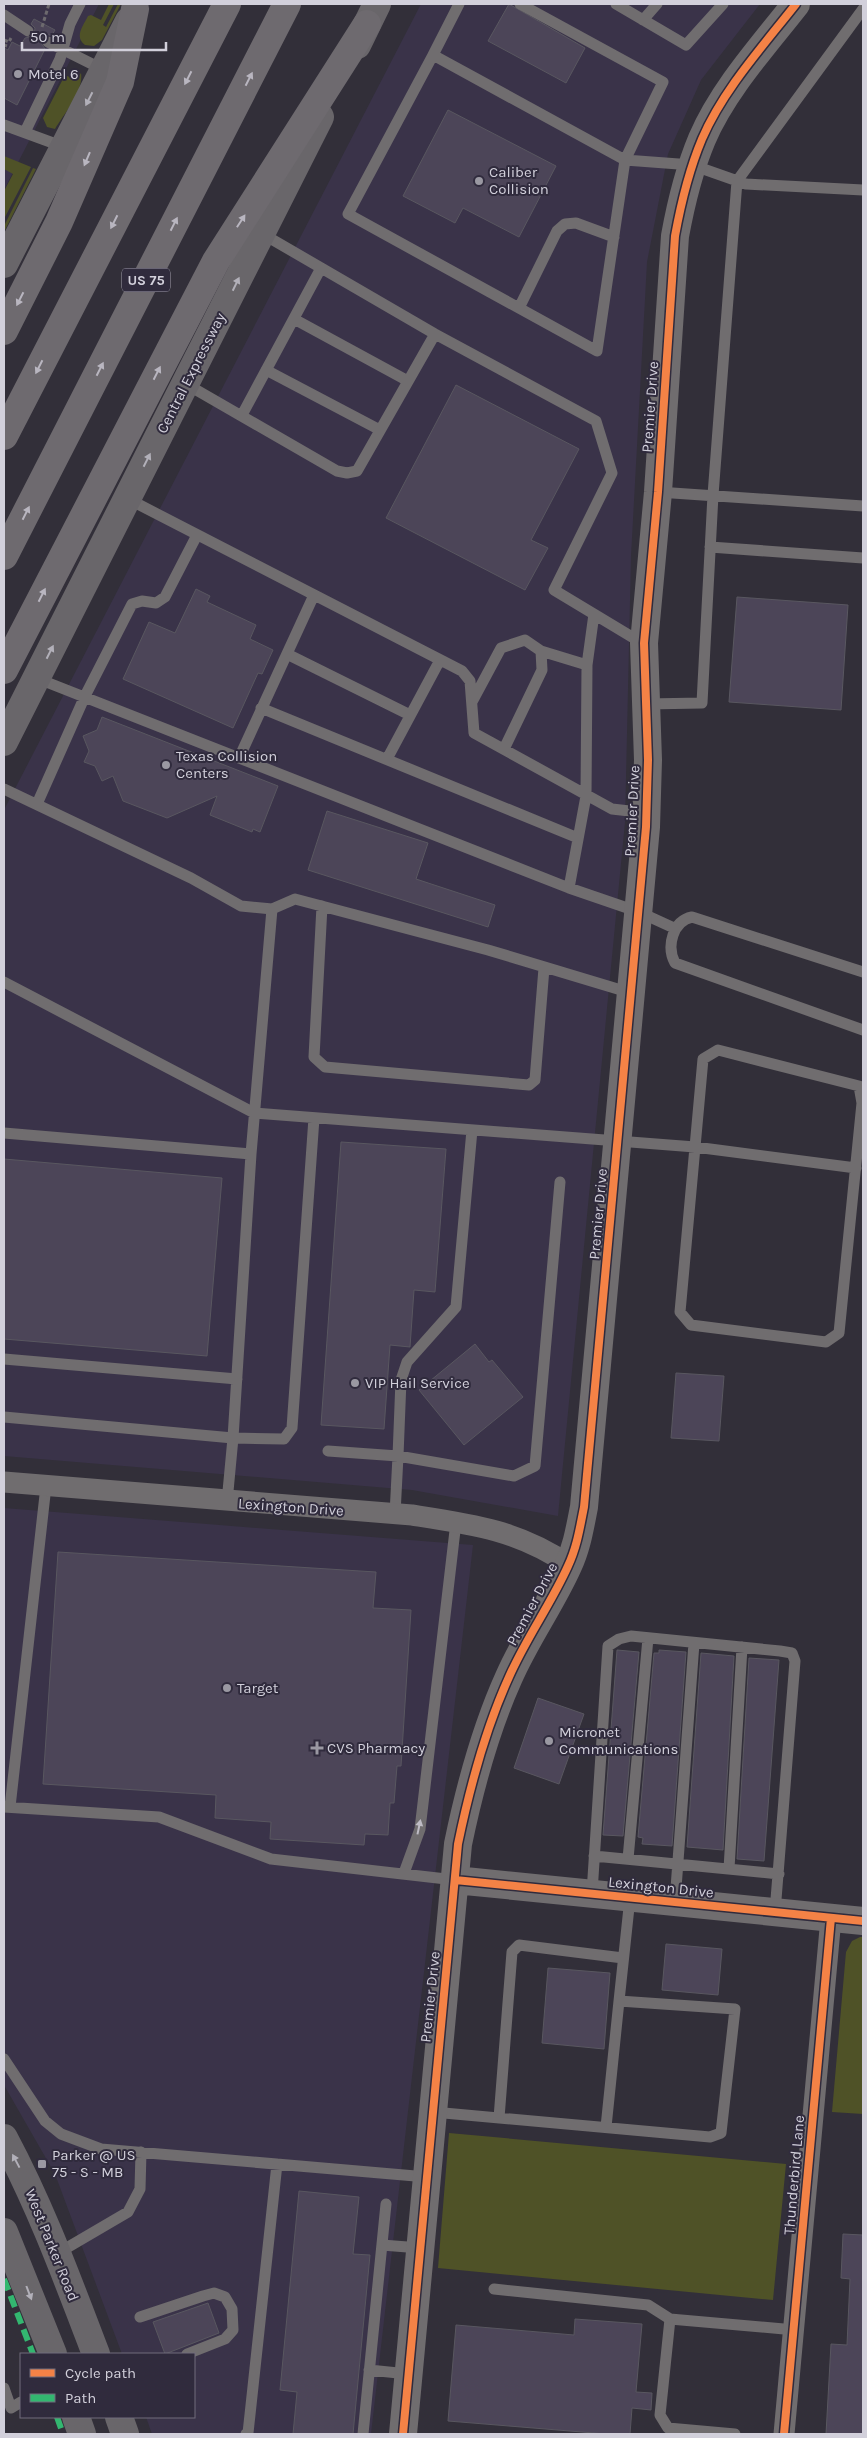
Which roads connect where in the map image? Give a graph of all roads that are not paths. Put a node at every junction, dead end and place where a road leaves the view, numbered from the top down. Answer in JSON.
{"nodes":[{"id":1,"x":80,"y":4,"type":"edge"},
{"id":2,"x":227,"y":4,"type":"edge"},
{"id":3,"x":287,"y":4,"type":"edge"},
{"id":4,"x":459,"y":4,"type":"edge"},
{"id":5,"x":520,"y":4,"type":"edge"},
{"id":6,"x":616,"y":4,"type":"edge"},
{"id":7,"x":658,"y":4,"type":"edge"},
{"id":8,"x":723,"y":4,"type":"edge"},
{"id":9,"x":796,"y":4,"type":"edge"},
{"id":10,"x":136,"y":7,"type":"edge"},
{"id":11,"x":863,"y":9,"type":"edge"},
{"id":12,"x":372,"y":14,"type":"edge"},
{"id":13,"x":4,"y":15,"type":"edge"},
{"id":14,"x":643,"y":20,"type":"junction"},
{"id":15,"x":28,"y":32,"type":"dead end"},
{"id":16,"x":48,"y":42,"type":"dead end"},
{"id":17,"x":63,"y":49,"type":"junction"},
{"id":18,"x":433,"y":55,"type":"junction"},
{"id":19,"x":104,"y":70,"type":"junction"},
{"id":20,"x":4,"y":125,"type":"edge"},
{"id":21,"x":25,"y":132,"type":"junction"},
{"id":22,"x":64,"y":147,"type":"junction"},
{"id":23,"x":626,"y":160,"type":"junction"},
{"id":24,"x":692,"y":165,"type":"junction"},
{"id":25,"x":737,"y":181,"type":"junction"},
{"id":26,"x":863,"y":190,"type":"edge"},
{"id":27,"x":261,"y":233,"type":"junction"},
{"id":28,"x":614,"y":237,"type":"junction"},
{"id":29,"x":4,"y":264,"type":"edge"},
{"id":30,"x":321,"y":268,"type":"junction"},
{"id":31,"x":519,"y":308,"type":"junction"},
{"id":32,"x":294,"y":319,"type":"junction"},
{"id":33,"x":4,"y":331,"type":"edge"},
{"id":34,"x":435,"y":334,"type":"junction"},
{"id":35,"x":266,"y":370,"type":"junction"},
{"id":36,"x":408,"y":381,"type":"junction"},
{"id":37,"x":186,"y":384,"type":"junction"},
{"id":38,"x":242,"y":415,"type":"junction"},
{"id":39,"x":380,"y":430,"type":"junction"},
{"id":40,"x":4,"y":436,"type":"edge"},
{"id":41,"x":658,"y":492,"type":"junction"},
{"id":42,"x":713,"y":495,"type":"junction"},
{"id":43,"x":128,"y":498,"type":"junction"},
{"id":44,"x":863,"y":506,"type":"edge"},
{"id":45,"x":197,"y":535,"type":"junction"},
{"id":46,"x":710,"y":547,"type":"junction"},
{"id":47,"x":4,"y":556,"type":"edge"},
{"id":48,"x":863,"y":558,"type":"edge"},
{"id":49,"x":314,"y":595,"type":"junction"},
{"id":50,"x":594,"y":614,"type":"junction"},
{"id":51,"x":644,"y":644,"type":"junction"},
{"id":52,"x":542,"y":650,"type":"junction"},
{"id":53,"x":287,"y":654,"type":"junction"},
{"id":54,"x":440,"y":660,"type":"junction"},
{"id":55,"x":587,"y":665,"type":"junction"},
{"id":56,"x":4,"y":670,"type":"edge"},
{"id":57,"x":36,"y":678,"type":"junction"},
{"id":58,"x":86,"y":696,"type":"junction"},
{"id":59,"x":470,"y":704,"type":"junction"},
{"id":60,"x":646,"y":704,"type":"junction"},
{"id":61,"x":262,"y":708,"type":"junction"},
{"id":62,"x":410,"y":715,"type":"junction"},
{"id":63,"x":4,"y":742,"type":"edge"},
{"id":64,"x":504,"y":749,"type":"junction"},
{"id":65,"x":239,"y":758,"type":"junction"},
{"id":66,"x":386,"y":759,"type":"junction"},
{"id":67,"x":4,"y":789,"type":"edge"},
{"id":68,"x":586,"y":796,"type":"junction"},
{"id":69,"x":37,"y":804,"type":"junction"},
{"id":70,"x":647,"y":814,"type":"junction"},
{"id":71,"x":578,"y":838,"type":"junction"},
{"id":72,"x":569,"y":888,"type":"junction"},
{"id":73,"x":322,"y":906,"type":"junction"},
{"id":74,"x":272,"y":909,"type":"junction"},
{"id":75,"x":639,"y":912,"type":"junction"},
{"id":76,"x":674,"y":928,"type":"junction"},
{"id":77,"x":544,"y":968,"type":"junction"},
{"id":78,"x":863,"y":972,"type":"edge"},
{"id":79,"x":4,"y":982,"type":"edge"},
{"id":80,"x":631,"y":993,"type":"junction"},
{"id":81,"x":863,"y":1030,"type":"edge"},
{"id":82,"x":254,"y":1112,"type":"junction"},
{"id":83,"x":314,"y":1118,"type":"junction"},
{"id":84,"x":472,"y":1130,"type":"junction"},
{"id":85,"x":4,"y":1134,"type":"edge"},
{"id":86,"x":618,"y":1140,"type":"junction"},
{"id":87,"x":694,"y":1147,"type":"junction"},
{"id":88,"x":251,"y":1154,"type":"junction"},
{"id":89,"x":856,"y":1168,"type":"junction"},
{"id":90,"x":560,"y":1182,"type":"dead end"},
{"id":91,"x":4,"y":1359,"type":"edge"},
{"id":92,"x":237,"y":1379,"type":"junction"},
{"id":93,"x":4,"y":1417,"type":"edge"},
{"id":94,"x":233,"y":1438,"type":"junction"},
{"id":95,"x":328,"y":1451,"type":"dead end"},
{"id":96,"x":398,"y":1456,"type":"junction"},
{"id":97,"x":4,"y":1482,"type":"edge"},
{"id":98,"x":46,"y":1486,"type":"junction"},
{"id":99,"x":227,"y":1502,"type":"junction"},
{"id":100,"x":395,"y":1514,"type":"junction"},
{"id":101,"x":456,"y":1522,"type":"junction"},
{"id":102,"x":569,"y":1565,"type":"junction"},
{"id":103,"x":648,"y":1638,"type":"junction"},
{"id":104,"x":694,"y":1643,"type":"junction"},
{"id":105,"x":742,"y":1647,"type":"junction"},
{"id":106,"x":7,"y":1807,"type":"edge"},
{"id":107,"x":594,"y":1856,"type":"junction"},
{"id":108,"x":628,"y":1859,"type":"junction"},
{"id":109,"x":678,"y":1864,"type":"junction"},
{"id":110,"x":729,"y":1869,"type":"junction"},
{"id":111,"x":404,"y":1874,"type":"junction"},
{"id":112,"x":779,"y":1874,"type":"junction"},
{"id":113,"x":455,"y":1880,"type":"junction"},
{"id":114,"x":592,"y":1894,"type":"junction"},
{"id":115,"x":630,"y":1898,"type":"junction"},
{"id":116,"x":674,"y":1902,"type":"junction"},
{"id":117,"x":776,"y":1912,"type":"junction"},
{"id":118,"x":831,"y":1918,"type":"junction"},
{"id":119,"x":863,"y":1921,"type":"edge"},
{"id":120,"x":623,"y":1958,"type":"junction"},
{"id":121,"x":619,"y":2001,"type":"junction"},
{"id":122,"x":4,"y":2059,"type":"edge"},
{"id":123,"x":433,"y":2112,"type":"junction"},
{"id":124,"x":499,"y":2118,"type":"junction"},
{"id":125,"x":606,"y":2128,"type":"junction"},
{"id":126,"x":4,"y":2138,"type":"edge"},
{"id":127,"x":142,"y":2152,"type":"junction"},
{"id":128,"x":277,"y":2164,"type":"junction"},
{"id":129,"x":427,"y":2177,"type":"junction"},
{"id":130,"x":386,"y":2204,"type":"dead end"},
{"id":131,"x":4,"y":2232,"type":"edge"},
{"id":132,"x":382,"y":2245,"type":"junction"},
{"id":133,"x":420,"y":2248,"type":"junction"},
{"id":134,"x":58,"y":2253,"type":"junction"},
{"id":135,"x":12,"y":2272,"type":"edge"},
{"id":136,"x":494,"y":2289,"type":"dead end"},
{"id":137,"x":140,"y":2317,"type":"dead end"},
{"id":138,"x":670,"y":2318,"type":"junction"},
{"id":139,"x":795,"y":2330,"type":"junction"},
{"id":140,"x":52,"y":2353,"type":"edge"},
{"id":141,"x":96,"y":2353,"type":"edge"},
{"id":142,"x":190,"y":2353,"type":"edge"},
{"id":143,"x":370,"y":2370,"type":"junction"},
{"id":144,"x":408,"y":2374,"type":"junction"},
{"id":145,"x":4,"y":2388,"type":"edge"},
{"id":146,"x":12,"y":2407,"type":"edge"},
{"id":147,"x":76,"y":2418,"type":"edge"},
{"id":148,"x":119,"y":2418,"type":"edge"},
{"id":149,"x":82,"y":2434,"type":"edge"},
{"id":150,"x":125,"y":2434,"type":"edge"},
{"id":151,"x":246,"y":2434,"type":"edge"},
{"id":152,"x":363,"y":2434,"type":"edge"},
{"id":153,"x":402,"y":2434,"type":"edge"},
{"id":154,"x":735,"y":2434,"type":"edge"},
{"id":155,"x":784,"y":2434,"type":"edge"}],
"edges":[{"from":1,"to":17,"type":"lane"},
{"from":2,"to":40,"type":"highway","one_way":true},
{"from":47,"to":3,"type":"highway","number":"US 75","one_way":true},
{"from":4,"to":18,"type":"lane"},
{"from":5,"to":23,"type":"lane"},
{"from":6,"to":14,"type":"lane"},
{"from":7,"to":14,"type":"lane"},
{"from":8,"to":14,"type":"lane"},
{"from":9,"to":24,"type":"street","name":"Premier Drive"},
{"from":10,"to":19,"type":"main road"},
{"from":10,"to":33,"type":"highway","one_way":true},
{"from":11,"to":25,"type":"lane"},
{"from":12,"to":27,"type":"main road","name":"Central Expressway"},
{"from":56,"to":12,"type":"highway","one_way":true},
{"from":13,"to":15,"type":"lane"},
{"from":16,"to":17,"type":"lane"},
{"from":17,"to":19,"type":"lane"},
{"from":17,"to":21,"type":"lane"},
{"from":18,"to":23,"type":"lane"},
{"from":18,"to":31,"type":"lane"},
{"from":19,"to":22,"type":"main road","one_way":true},
{"from":20,"to":21,"type":"lane"},
{"from":21,"to":22,"type":"lane"},
{"from":22,"to":29,"type":"main road"},
{"from":23,"to":24,"type":"lane"},
{"from":23,"to":28,"type":"lane"},
{"from":24,"to":25,"type":"lane"},
{"from":24,"to":41,"type":"street","name":"Premier Drive"},
{"from":25,"to":26,"type":"lane"},
{"from":25,"to":42,"type":"lane"},
{"from":27,"to":30,"type":"lane"},
{"from":37,"to":27,"type":"main road","name":"Central Expressway","one_way":true},
{"from":28,"to":31,"type":"lane"},
{"from":28,"to":31,"type":"lane"},
{"from":30,"to":32,"type":"lane"},
{"from":30,"to":34,"type":"lane"},
{"from":32,"to":35,"type":"lane"},
{"from":32,"to":36,"type":"lane"},
{"from":34,"to":36,"type":"lane"},
{"from":34,"to":50,"type":"lane"},
{"from":35,"to":38,"type":"lane"},
{"from":35,"to":39,"type":"lane"},
{"from":36,"to":39,"type":"lane"},
{"from":37,"to":38,"type":"lane"},
{"from":43,"to":37,"type":"main road","name":"Central Expressway","one_way":true},
{"from":38,"to":39,"type":"lane"},
{"from":41,"to":42,"type":"lane"},
{"from":41,"to":51,"type":"street","name":"Premier Drive"},
{"from":42,"to":44,"type":"lane"},
{"from":42,"to":46,"type":"lane"},
{"from":43,"to":45,"type":"lane"},
{"from":57,"to":43,"type":"main road","name":"Central Expressway","one_way":true},
{"from":45,"to":49,"type":"lane"},
{"from":45,"to":58,"type":"lane"},
{"from":46,"to":48,"type":"lane"},
{"from":46,"to":60,"type":"lane"},
{"from":49,"to":53,"type":"lane"},
{"from":49,"to":54,"type":"lane"},
{"from":50,"to":51,"type":"lane"},
{"from":50,"to":55,"type":"lane"},
{"from":51,"to":60,"type":"street","name":"Premier Drive"},
{"from":52,"to":55,"type":"lane"},
{"from":52,"to":59,"type":"lane"},
{"from":52,"to":64,"type":"lane"},
{"from":53,"to":61,"type":"lane"},
{"from":53,"to":62,"type":"lane"},
{"from":54,"to":59,"type":"lane"},
{"from":54,"to":62,"type":"lane"},
{"from":55,"to":68,"type":"lane"},
{"from":57,"to":58,"type":"lane"},
{"from":57,"to":63,"type":"main road","name":"Central Expressway"},
{"from":58,"to":65,"type":"lane"},
{"from":58,"to":69,"type":"lane"},
{"from":59,"to":64,"type":"lane"},
{"from":60,"to":70,"type":"street","name":"Premier Drive"},
{"from":61,"to":65,"type":"lane"},
{"from":61,"to":66,"type":"lane"},
{"from":62,"to":66,"type":"lane"},
{"from":64,"to":68,"type":"lane"},
{"from":65,"to":72,"type":"lane"},
{"from":66,"to":71,"type":"lane"},
{"from":67,"to":69,"type":"lane"},
{"from":68,"to":70,"type":"lane"},
{"from":68,"to":71,"type":"lane"},
{"from":69,"to":74,"type":"lane"},
{"from":70,"to":75,"type":"street","name":"Premier Drive"},
{"from":71,"to":72,"type":"lane"},
{"from":72,"to":75,"type":"lane"},
{"from":73,"to":74,"type":"lane"},
{"from":73,"to":77,"type":"lane"},
{"from":73,"to":77,"type":"lane"},
{"from":74,"to":82,"type":"lane"},
{"from":75,"to":76,"type":"lane"},
{"from":75,"to":80,"type":"street","name":"Premier Drive"},
{"from":76,"to":78,"type":"lane"},
{"from":76,"to":81,"type":"lane"},
{"from":77,"to":80,"type":"lane"},
{"from":79,"to":82,"type":"lane"},
{"from":80,"to":86,"type":"street","name":"Premier Drive"},
{"from":82,"to":83,"type":"lane"},
{"from":82,"to":88,"type":"lane"},
{"from":83,"to":84,"type":"lane"},
{"from":83,"to":94,"type":"lane"},
{"from":84,"to":86,"type":"lane"},
{"from":84,"to":96,"type":"lane"},
{"from":85,"to":88,"type":"lane"},
{"from":86,"to":87,"type":"lane"},
{"from":86,"to":102,"type":"street","name":"Premier Drive"},
{"from":87,"to":89,"type":"lane"},
{"from":87,"to":89,"type":"lane"},
{"from":87,"to":89,"type":"lane"},
{"from":88,"to":92,"type":"lane"},
{"from":90,"to":96,"type":"lane"},
{"from":91,"to":92,"type":"lane"},
{"from":92,"to":94,"type":"lane"},
{"from":93,"to":94,"type":"lane"},
{"from":94,"to":99,"type":"lane"},
{"from":95,"to":96,"type":"lane"},
{"from":96,"to":100,"type":"lane"},
{"from":97,"to":98,"type":"street","name":"Lexington Drive"},
{"from":98,"to":99,"type":"street","name":"Lexington Drive"},
{"from":98,"to":106,"type":"lane"},
{"from":99,"to":100,"type":"street","name":"Lexington Drive"},
{"from":100,"to":101,"type":"street","name":"Lexington Drive"},
{"from":101,"to":102,"type":"street","name":"Lexington Drive"},
{"from":111,"to":101,"type":"lane","one_way":true},
{"from":102,"to":113,"type":"street","name":"Premier Drive"},
{"from":103,"to":104,"type":"lane"},
{"from":103,"to":107,"type":"lane"},
{"from":103,"to":108,"type":"lane"},
{"from":104,"to":105,"type":"lane"},
{"from":104,"to":109,"type":"lane"},
{"from":105,"to":110,"type":"lane"},
{"from":105,"to":112,"type":"lane"},
{"from":106,"to":111,"type":"lane"},
{"from":107,"to":108,"type":"lane"},
{"from":107,"to":114,"type":"lane"},
{"from":108,"to":109,"type":"lane"},
{"from":109,"to":110,"type":"lane"},
{"from":109,"to":116,"type":"lane"},
{"from":110,"to":112,"type":"lane"},
{"from":111,"to":113,"type":"lane"},
{"from":112,"to":117,"type":"lane"},
{"from":113,"to":114,"type":"street","name":"Lexington Drive"},
{"from":113,"to":123,"type":"street","name":"Premier Drive"},
{"from":114,"to":115,"type":"street","name":"Lexington Drive"},
{"from":115,"to":116,"type":"street","name":"Lexington Drive"},
{"from":115,"to":120,"type":"lane"},
{"from":116,"to":117,"type":"street","name":"Lexington Drive"},
{"from":117,"to":118,"type":"street","name":"Lexington Drive"},
{"from":118,"to":119,"type":"street","name":"Lexington Drive"},
{"from":118,"to":139,"type":"street","name":"Thunderbird Lane"},
{"from":120,"to":121,"type":"lane"},
{"from":120,"to":124,"type":"lane"},
{"from":121,"to":125,"type":"lane"},
{"from":121,"to":125,"type":"lane"},
{"from":122,"to":127,"type":"lane"},
{"from":123,"to":124,"type":"lane"},
{"from":123,"to":129,"type":"street","name":"Premier Drive"},
{"from":124,"to":125,"type":"lane"},
{"from":134,"to":126,"type":"main road","name":"West Parker Road","one_way":true},
{"from":127,"to":128,"type":"lane"},
{"from":127,"to":134,"type":"lane"},
{"from":128,"to":129,"type":"lane"},
{"from":128,"to":151,"type":"lane"},
{"from":129,"to":133,"type":"street","name":"Premier Drive"},
{"from":130,"to":132,"type":"lane"},
{"from":131,"to":135,"type":"main road"},
{"from":132,"to":133,"type":"lane"},
{"from":132,"to":143,"type":"lane"},
{"from":133,"to":144,"type":"street","name":"Premier Drive"},
{"from":134,"to":135,"type":"main road"},
{"from":134,"to":141,"type":"main road","name":"West Parker Road"},
{"from":135,"to":140,"type":"main road","one_way":true},
{"from":136,"to":138,"type":"lane"},
{"from":137,"to":142,"type":"lane"},
{"from":138,"to":139,"type":"lane"},
{"from":138,"to":154,"type":"lane"},
{"from":139,"to":155,"type":"street","name":"Thunderbird Lane"},
{"from":143,"to":144,"type":"lane"},
{"from":143,"to":152,"type":"lane"},
{"from":144,"to":153,"type":"street","name":"Premier Drive"},
{"from":145,"to":146,"type":"lane"},
{"from":147,"to":149,"type":"main road"},
{"from":148,"to":150,"type":"main road"}]}
